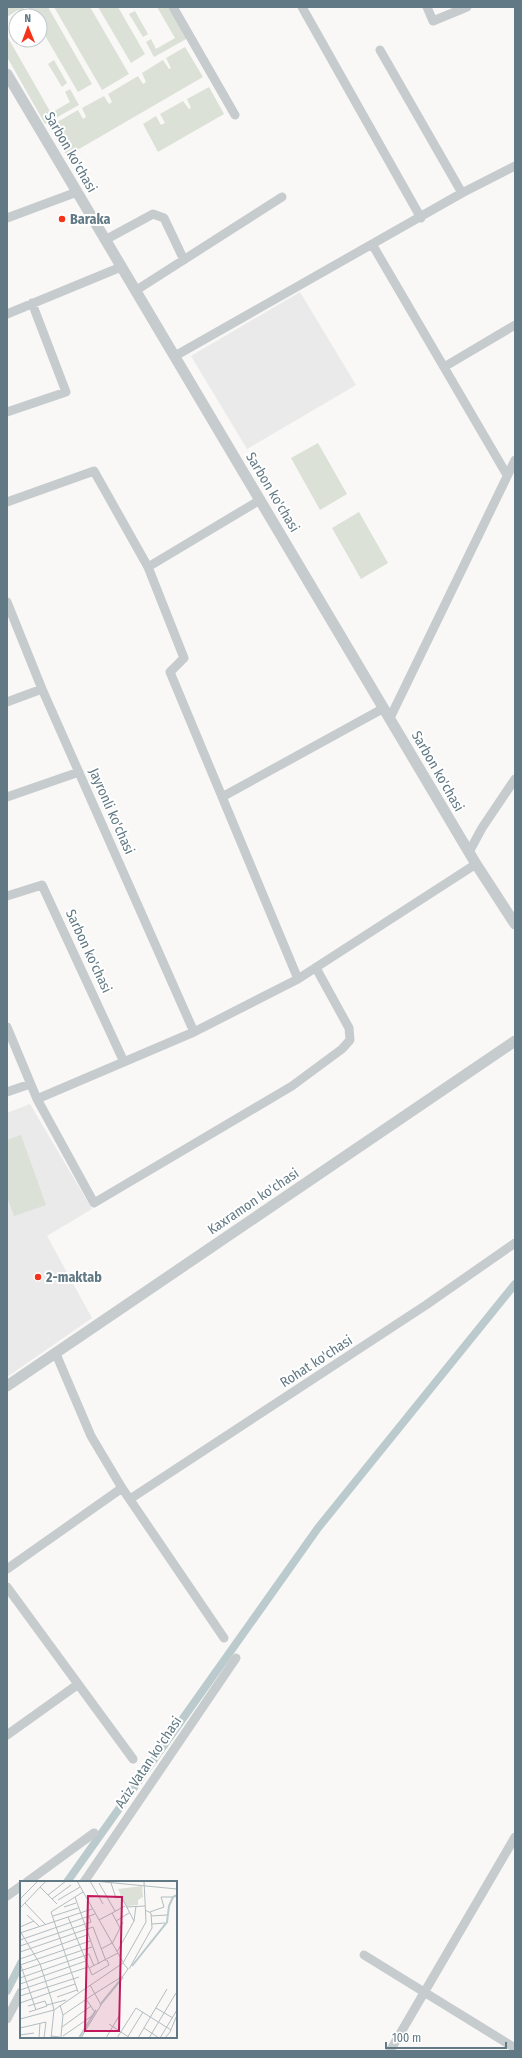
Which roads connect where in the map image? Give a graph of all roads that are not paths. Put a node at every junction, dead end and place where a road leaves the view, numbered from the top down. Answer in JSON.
{"nodes":[{"id":1,"x":174,"y":7,"type":"edge"},
{"id":2,"x":302,"y":7,"type":"edge"},
{"id":3,"x":427,"y":7,"type":"edge"},
{"id":4,"x":466,"y":7,"type":"edge"},
{"id":5,"x":380,"y":50,"type":"dead end"},
{"id":6,"x":8,"y":80,"type":"edge"},
{"id":7,"x":235,"y":115,"type":"dead end"},
{"id":8,"x":515,"y":166,"type":"edge"},
{"id":9,"x":77,"y":192,"type":"junction"},
{"id":10,"x":462,"y":193,"type":"junction"},
{"id":11,"x":282,"y":197,"type":"dead end"},
{"id":12,"x":7,"y":218,"type":"edge"},
{"id":13,"x":421,"y":218,"type":"junction"},
{"id":14,"x":105,"y":240,"type":"junction"},
{"id":15,"x":372,"y":244,"type":"junction"},
{"id":16,"x":184,"y":260,"type":"junction"},
{"id":17,"x":120,"y":268,"type":"junction"},
{"id":18,"x":135,"y":291,"type":"junction"},
{"id":19,"x":32,"y":303,"type":"junction"},
{"id":20,"x":7,"y":314,"type":"edge"},
{"id":21,"x":515,"y":325,"type":"edge"},
{"id":22,"x":175,"y":356,"type":"junction"},
{"id":23,"x":444,"y":367,"type":"junction"},
{"id":24,"x":7,"y":412,"type":"edge"},
{"id":25,"x":515,"y":460,"type":"edge"},
{"id":26,"x":507,"y":475,"type":"junction"},
{"id":27,"x":260,"y":500,"type":"junction"},
{"id":28,"x":7,"y":502,"type":"edge"},
{"id":29,"x":148,"y":567,"type":"junction"},
{"id":30,"x":7,"y":602,"type":"edge"},
{"id":31,"x":42,"y":689,"type":"junction"},
{"id":32,"x":7,"y":702,"type":"edge"},
{"id":33,"x":384,"y":708,"type":"junction"},
{"id":34,"x":390,"y":718,"type":"junction"},
{"id":35,"x":79,"y":772,"type":"junction"},
{"id":36,"x":515,"y":779,"type":"edge"},
{"id":37,"x":7,"y":797,"type":"edge"},
{"id":38,"x":222,"y":797,"type":"junction"},
{"id":39,"x":469,"y":852,"type":"junction"},
{"id":40,"x":476,"y":864,"type":"junction"},
{"id":41,"x":7,"y":896,"type":"edge"},
{"id":42,"x":515,"y":924,"type":"edge"},
{"id":43,"x":316,"y":968,"type":"junction"},
{"id":44,"x":298,"y":979,"type":"junction"},
{"id":45,"x":7,"y":1028,"type":"edge"},
{"id":46,"x":194,"y":1032,"type":"junction"},
{"id":47,"x":515,"y":1041,"type":"edge"},
{"id":48,"x":124,"y":1062,"type":"junction"},
{"id":49,"x":30,"y":1084,"type":"junction"},
{"id":50,"x":7,"y":1092,"type":"edge"},
{"id":51,"x":37,"y":1099,"type":"junction"},
{"id":52,"x":515,"y":1244,"type":"edge"},
{"id":53,"x":56,"y":1354,"type":"junction"},
{"id":54,"x":7,"y":1386,"type":"edge"},
{"id":55,"x":122,"y":1488,"type":"junction"},
{"id":56,"x":130,"y":1499,"type":"junction"},
{"id":57,"x":7,"y":1569,"type":"edge"},
{"id":58,"x":7,"y":1587,"type":"edge"},
{"id":59,"x":224,"y":1638,"type":"dead end"},
{"id":60,"x":236,"y":1658,"type":"dead end"},
{"id":61,"x":77,"y":1684,"type":"junction"},
{"id":62,"x":7,"y":1735,"type":"edge"},
{"id":63,"x":133,"y":1759,"type":"dead end"},
{"id":64,"x":94,"y":1833,"type":"dead end"},
{"id":65,"x":515,"y":1837,"type":"edge"},
{"id":66,"x":28,"y":1881,"type":"edge"},
{"id":67,"x":85,"y":1881,"type":"edge"},
{"id":68,"x":20,"y":1887,"type":"edge"},
{"id":69,"x":7,"y":1896,"type":"edge"},
{"id":70,"x":364,"y":1956,"type":"dead end"},
{"id":71,"x":426,"y":1992,"type":"junction"},
{"id":72,"x":20,"y":1994,"type":"edge"},
{"id":73,"x":7,"y":2019,"type":"edge"},
{"id":74,"x":515,"y":2048,"type":"edge"},
{"id":75,"x":390,"y":2051,"type":"edge"}],
"edges":[{"from":1,"to":7,"type":"street"},
{"from":2,"to":13,"type":"street"},
{"from":3,"to":4,"type":"street"},
{"from":5,"to":10,"type":"street"},
{"from":6,"to":9,"type":"street","name":"Sarbon ko'chasi"},
{"from":8,"to":10,"type":"street"},
{"from":9,"to":12,"type":"street"},
{"from":9,"to":14,"type":"street","name":"Sarbon ko'chasi"},
{"from":10,"to":13,"type":"street"},
{"from":11,"to":16,"type":"street"},
{"from":13,"to":15,"type":"street"},
{"from":14,"to":16,"type":"street"},
{"from":14,"to":17,"type":"street","name":"Sarbon ko'chasi"},
{"from":15,"to":22,"type":"street"},
{"from":15,"to":23,"type":"street"},
{"from":16,"to":18,"type":"street"},
{"from":17,"to":18,"type":"street","name":"Sarbon ko'chasi"},
{"from":17,"to":19,"type":"street"},
{"from":18,"to":22,"type":"street","name":"Sarbon ko'chasi"},
{"from":19,"to":20,"type":"street"},
{"from":19,"to":24,"type":"street"},
{"from":21,"to":23,"type":"street"},
{"from":22,"to":27,"type":"street","name":"Sarbon ko'chasi"},
{"from":23,"to":26,"type":"street"},
{"from":25,"to":26,"type":"street"},
{"from":26,"to":34,"type":"street"},
{"from":27,"to":29,"type":"street"},
{"from":27,"to":33,"type":"street","name":"Sarbon ko'chasi"},
{"from":28,"to":29,"type":"street"},
{"from":29,"to":38,"type":"street"},
{"from":30,"to":31,"type":"street","name":"Jayronli ko'chasi"},
{"from":31,"to":32,"type":"street"},
{"from":31,"to":35,"type":"street","name":"Jayronli ko'chasi"},
{"from":33,"to":34,"type":"street","name":"Sarbon ko'chasi"},
{"from":33,"to":38,"type":"street"},
{"from":34,"to":39,"type":"street","name":"Sarbon ko'chasi"},
{"from":35,"to":37,"type":"street"},
{"from":35,"to":46,"type":"street","name":"Jayronli ko'chasi"},
{"from":36,"to":39,"type":"street"},
{"from":38,"to":44,"type":"street"},
{"from":39,"to":40,"type":"street","name":"Sarbon ko'chasi"},
{"from":40,"to":42,"type":"street","name":"Sarbon ko'chasi"},
{"from":40,"to":43,"type":"street"},
{"from":41,"to":48,"type":"street","name":"Sarbon ko'chasi"},
{"from":43,"to":44,"type":"street"},
{"from":43,"to":51,"type":"street"},
{"from":44,"to":46,"type":"street"},
{"from":45,"to":49,"type":"street"},
{"from":46,"to":48,"type":"street"},
{"from":47,"to":53,"type":"street","name":"Kaxramon ko'chasi"},
{"from":48,"to":51,"type":"street"},
{"from":49,"to":50,"type":"street"},
{"from":49,"to":51,"type":"street"},
{"from":52,"to":56,"type":"street","name":"Rohat ko'chasi"},
{"from":53,"to":54,"type":"street","name":"Kaxramon ko'chasi"},
{"from":53,"to":55,"type":"street"},
{"from":55,"to":56,"type":"street"},
{"from":55,"to":57,"type":"street"},
{"from":56,"to":59,"type":"street"},
{"from":58,"to":61,"type":"street"},
{"from":60,"to":67,"type":"street","name":"Aziz Vatan ko'chasi"},
{"from":61,"to":62,"type":"street"},
{"from":61,"to":63,"type":"street"},
{"from":64,"to":66,"type":"street"},
{"from":65,"to":71,"type":"street"},
{"from":68,"to":69,"type":"street"},
{"from":70,"to":71,"type":"street"},
{"from":71,"to":74,"type":"street"},
{"from":71,"to":75,"type":"street"},
{"from":72,"to":73,"type":"street"}]}
